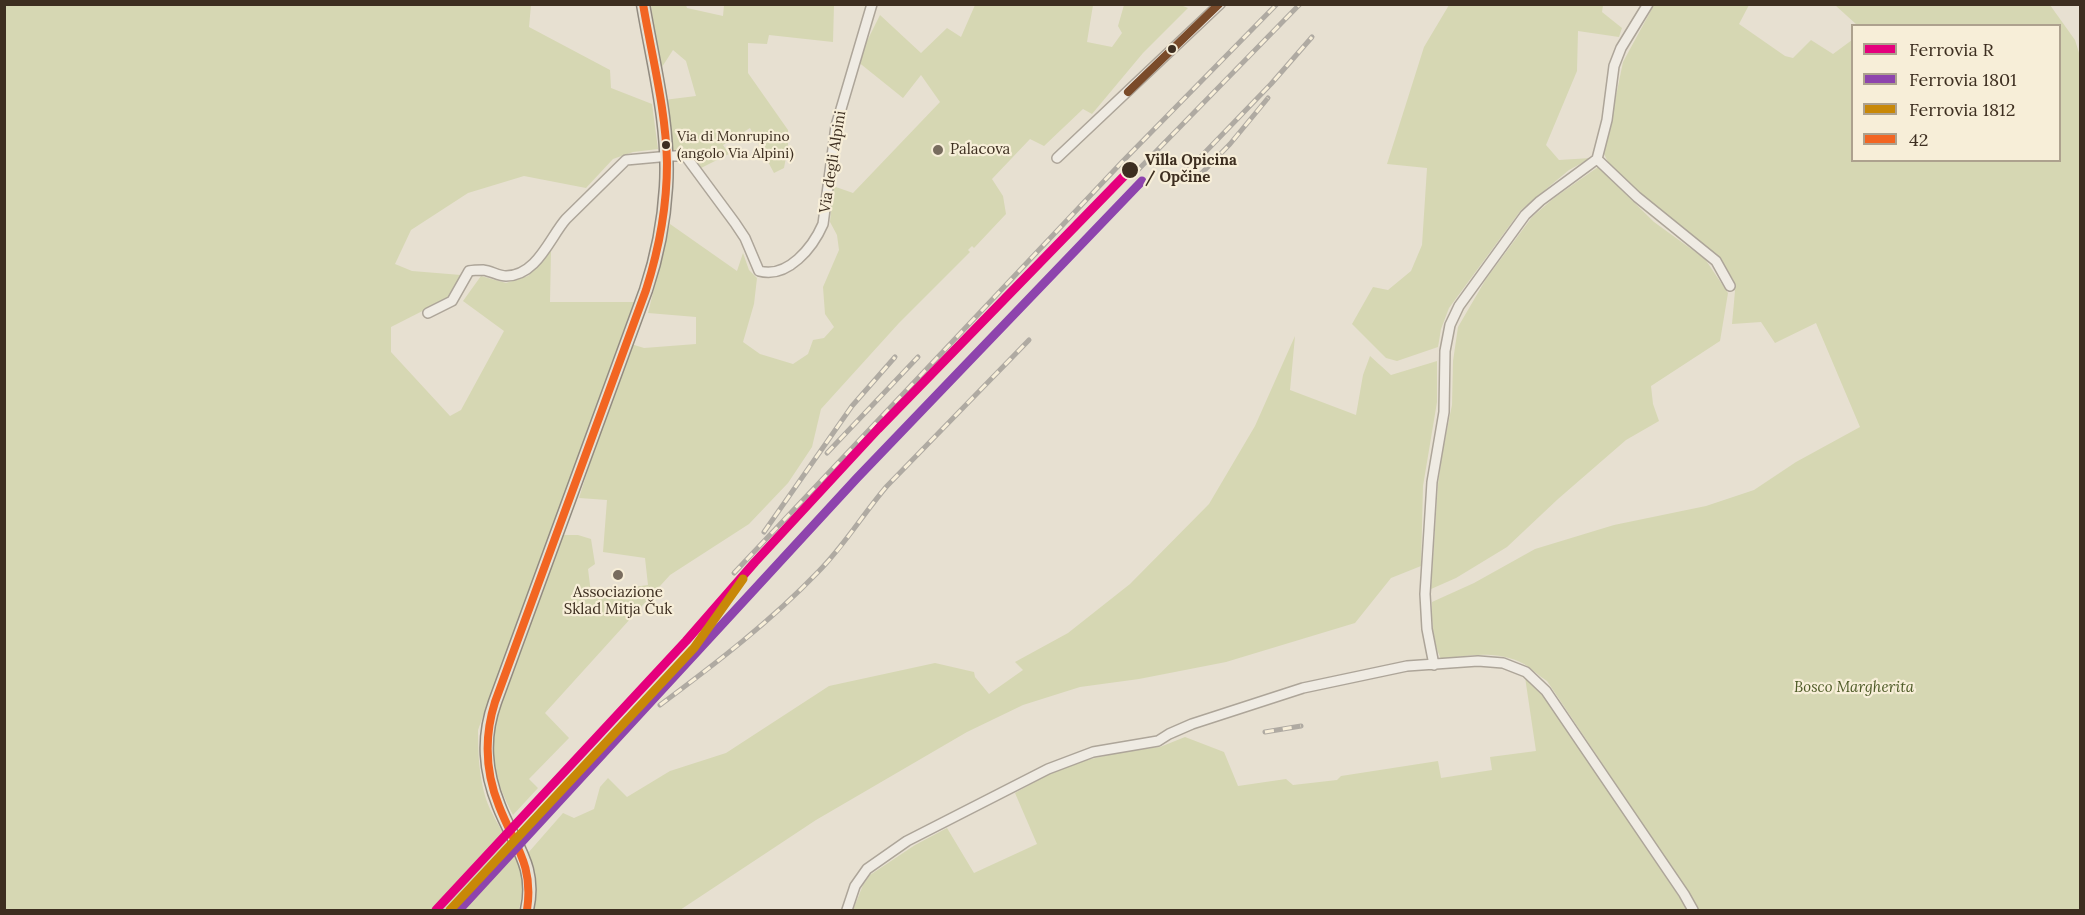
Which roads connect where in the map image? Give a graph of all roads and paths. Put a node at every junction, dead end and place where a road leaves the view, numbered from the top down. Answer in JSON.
{"nodes":[{"id":1,"x":643,"y":4,"type":"edge"},
{"id":2,"x":872,"y":4,"type":"edge"},
{"id":3,"x":1220,"y":4,"type":"edge"},
{"id":4,"x":1648,"y":4,"type":"edge"},
{"id":5,"x":666,"y":156,"type":"junction"},
{"id":6,"x":1057,"y":159,"type":"dead end"},
{"id":7,"x":1597,"y":159,"type":"junction"},
{"id":8,"x":1730,"y":286,"type":"dead end"},
{"id":9,"x":428,"y":313,"type":"dead end"},
{"id":10,"x":1434,"y":665,"type":"junction"},
{"id":11,"x":527,"y":910,"type":"edge"},
{"id":12,"x":847,"y":910,"type":"edge"},
{"id":13,"x":1693,"y":910,"type":"edge"}],
"edges":[{"from":1,"to":5,"type":"main road"},
{"from":2,"to":5,"type":"street","name":"Via degli Alpini"},
{"from":3,"to":6,"type":"street"},
{"from":4,"to":7,"type":"street"},
{"from":5,"to":9,"type":"street"},
{"from":5,"to":11,"type":"main road"},
{"from":7,"to":8,"type":"street"},
{"from":7,"to":10,"type":"street"},
{"from":10,"to":12,"type":"street"},
{"from":10,"to":13,"type":"street"}]}
